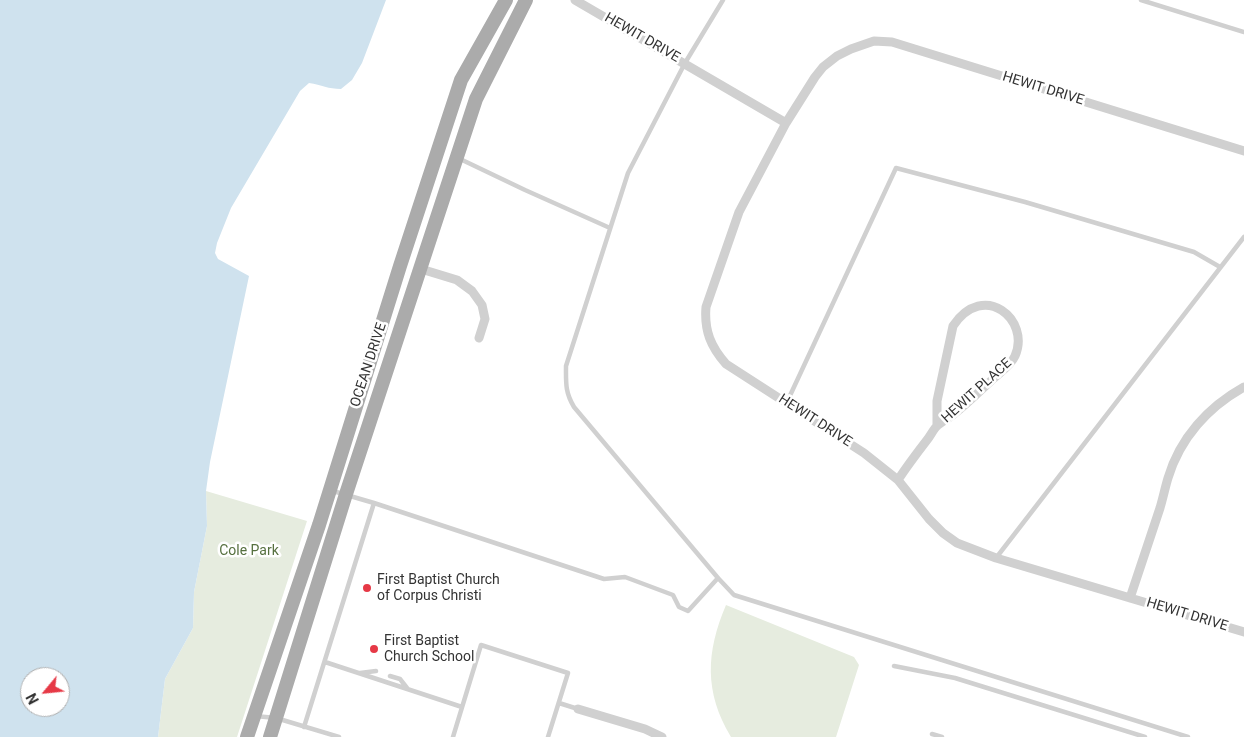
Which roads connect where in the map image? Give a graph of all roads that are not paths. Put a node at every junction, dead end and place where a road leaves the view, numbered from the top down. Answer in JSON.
{"nodes":[{"id":1,"x":506,"y":0,"type":"edge"},
{"id":2,"x":526,"y":0,"type":"edge"},
{"id":3,"x":575,"y":0,"type":"edge"},
{"id":4,"x":723,"y":0,"type":"edge"},
{"id":5,"x":1141,"y":0,"type":"edge"},
{"id":6,"x":1244,"y":32,"type":"edge"},
{"id":7,"x":685,"y":63,"type":"junction"},
{"id":8,"x":786,"y":123,"type":"junction"},
{"id":9,"x":1244,"y":152,"type":"edge"},
{"id":10,"x":457,"y":157,"type":"junction"},
{"id":11,"x":610,"y":228,"type":"junction"},
{"id":12,"x":1244,"y":237,"type":"edge"},
{"id":13,"x":1220,"y":266,"type":"junction"},
{"id":14,"x":421,"y":269,"type":"junction"},
{"id":15,"x":479,"y":338,"type":"dead end"},
{"id":16,"x":1244,"y":387,"type":"edge"},
{"id":17,"x":787,"y":402,"type":"junction"},
{"id":18,"x":937,"y":426,"type":"junction"},
{"id":19,"x":898,"y":480,"type":"junction"},
{"id":20,"x":329,"y":490,"type":"junction"},
{"id":21,"x":346,"y":494,"type":"junction"},
{"id":22,"x":374,"y":502,"type":"junction"},
{"id":23,"x":996,"y":558,"type":"junction"},
{"id":24,"x":718,"y":578,"type":"junction"},
{"id":25,"x":1130,"y":598,"type":"junction"},
{"id":26,"x":1244,"y":632,"type":"edge"},
{"id":27,"x":325,"y":662,"type":"junction"},
{"id":28,"x":894,"y":666,"type":"dead end"},
{"id":29,"x":376,"y":671,"type":"dead end"},
{"id":30,"x":359,"y":673,"type":"junction"},
{"id":31,"x":390,"y":676,"type":"dead end"},
{"id":32,"x":408,"y":689,"type":"junction"},
{"id":33,"x":559,"y":703,"type":"junction"},
{"id":34,"x":462,"y":708,"type":"junction"},
{"id":35,"x":578,"y":709,"type":"joint"},
{"id":36,"x":254,"y":716,"type":"junction"},
{"id":37,"x":276,"y":718,"type":"junction"},
{"id":38,"x":304,"y":726,"type":"junction"},
{"id":39,"x":932,"y":734,"type":"dead end"},
{"id":40,"x":247,"y":737,"type":"edge"},
{"id":41,"x":270,"y":737,"type":"edge"},
{"id":42,"x":339,"y":737,"type":"edge"},
{"id":43,"x":453,"y":737,"type":"edge"},
{"id":44,"x":548,"y":737,"type":"edge"},
{"id":45,"x":662,"y":737,"type":"edge"},
{"id":46,"x":942,"y":737,"type":"edge"},
{"id":47,"x":1145,"y":737,"type":"edge"},
{"id":48,"x":1188,"y":737,"type":"edge"}],
"edges":[{"from":1,"to":20,"type":"main road","name":"OCEAN DRIVE"},
{"from":2,"to":10,"type":"main road","name":"OCEAN DRIVE"},
{"from":3,"to":7,"type":"street","name":"HEWIT DRIVE"},
{"from":4,"to":7,"type":"lane"},
{"from":5,"to":6,"type":"lane"},
{"from":7,"to":8,"type":"street","name":"HEWIT DRIVE"},
{"from":7,"to":11,"type":"lane"},
{"from":8,"to":9,"type":"street","name":"HEWIT DRIVE"},
{"from":8,"to":17,"type":"street","name":"HEWIT DRIVE"},
{"from":10,"to":11,"type":"lane"},
{"from":10,"to":14,"type":"main road","name":"OCEAN DRIVE"},
{"from":11,"to":24,"type":"lane"},
{"from":12,"to":13,"type":"lane"},
{"from":13,"to":17,"type":"lane"},
{"from":13,"to":23,"type":"lane"},
{"from":14,"to":15,"type":"street"},
{"from":14,"to":21,"type":"main road","name":"OCEAN DRIVE"},
{"from":16,"to":25,"type":"street","name":"HEWIT DRIVE"},
{"from":17,"to":19,"type":"street","name":"HEWIT DRIVE"},
{"from":18,"to":18,"type":"street","name":"HEWIT PLACE"},
{"from":18,"to":19,"type":"street","name":"HEWIT PLACE"},
{"from":19,"to":23,"type":"street","name":"HEWIT DRIVE"},
{"from":20,"to":21,"type":"lane"},
{"from":20,"to":36,"type":"main road","name":"OCEAN DRIVE"},
{"from":21,"to":22,"type":"lane"},
{"from":21,"to":37,"type":"main road","name":"OCEAN DRIVE"},
{"from":22,"to":24,"type":"lane"},
{"from":22,"to":27,"type":"lane"},
{"from":23,"to":25,"type":"street","name":"HEWIT DRIVE"},
{"from":24,"to":48,"type":"lane"},
{"from":25,"to":26,"type":"street","name":"HEWIT DRIVE"},
{"from":27,"to":30,"type":"lane"},
{"from":27,"to":38,"type":"lane"},
{"from":28,"to":47,"type":"lane"},
{"from":29,"to":30,"type":"lane"},
{"from":30,"to":32,"type":"lane"},
{"from":31,"to":32,"type":"lane"},
{"from":32,"to":34,"type":"lane"},
{"from":33,"to":34,"type":"lane"},
{"from":33,"to":35,"type":"lane"},
{"from":33,"to":44,"type":"lane"},
{"from":34,"to":43,"type":"lane"},
{"from":35,"to":45,"type":"street"},
{"from":36,"to":37,"type":"lane"},
{"from":36,"to":40,"type":"main road","name":"OCEAN DRIVE"},
{"from":37,"to":38,"type":"lane"},
{"from":37,"to":41,"type":"main road","name":"OCEAN DRIVE"},
{"from":38,"to":42,"type":"lane"},
{"from":39,"to":46,"type":"lane"}]}
